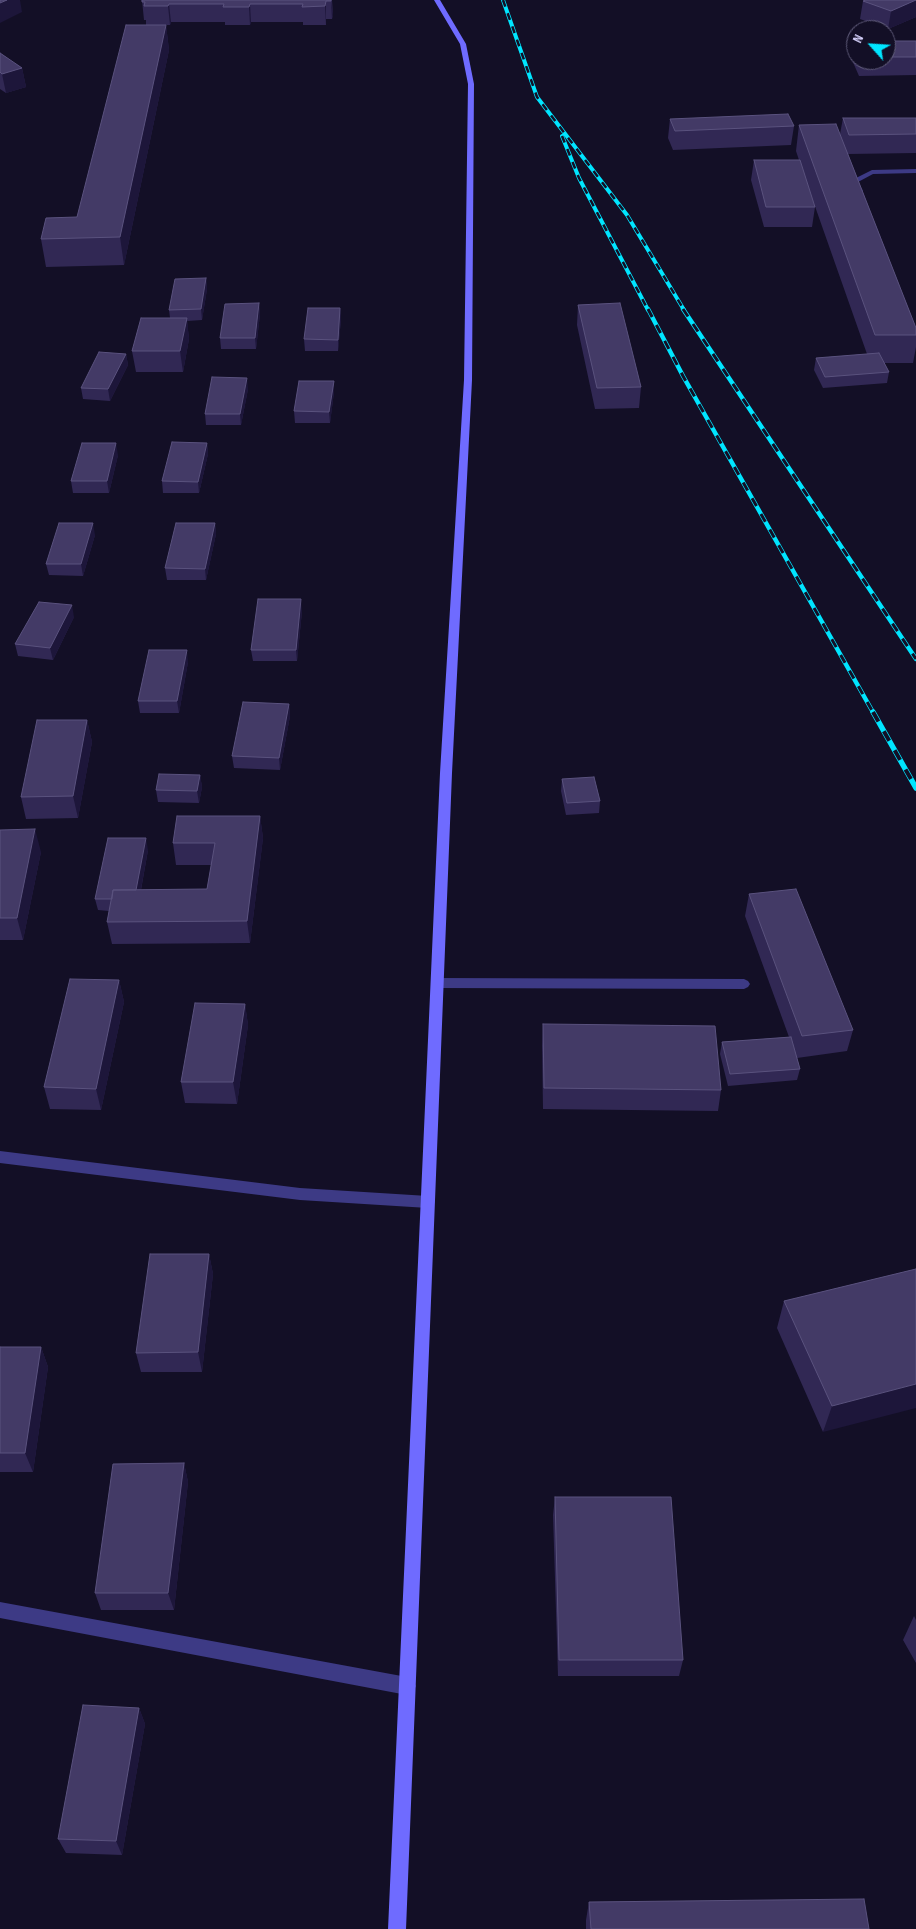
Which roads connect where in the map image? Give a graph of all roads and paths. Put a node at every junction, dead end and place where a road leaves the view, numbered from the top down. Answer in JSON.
{"nodes":[{"id":1,"x":437,"y":0,"type":"edge"},
{"id":2,"x":916,"y":172,"type":"edge"},
{"id":3,"x":861,"y":198,"type":"edge"},
{"id":4,"x":438,"y":983,"type":"junction"},
{"id":5,"x":744,"y":984,"type":"dead end"},
{"id":6,"x":0,"y":1157,"type":"edge"},
{"id":7,"x":428,"y":1202,"type":"junction"},
{"id":8,"x":0,"y":1610,"type":"edge"},
{"id":9,"x":407,"y":1686,"type":"junction"},
{"id":10,"x":397,"y":1929,"type":"edge"}],
"edges":[{"from":1,"to":4,"type":"main road"},
{"from":2,"to":3,"type":"street"},
{"from":4,"to":5,"type":"street"},
{"from":4,"to":7,"type":"main road"},
{"from":6,"to":7,"type":"street"},
{"from":7,"to":9,"type":"main road"},
{"from":8,"to":9,"type":"street"},
{"from":9,"to":10,"type":"main road"}]}
